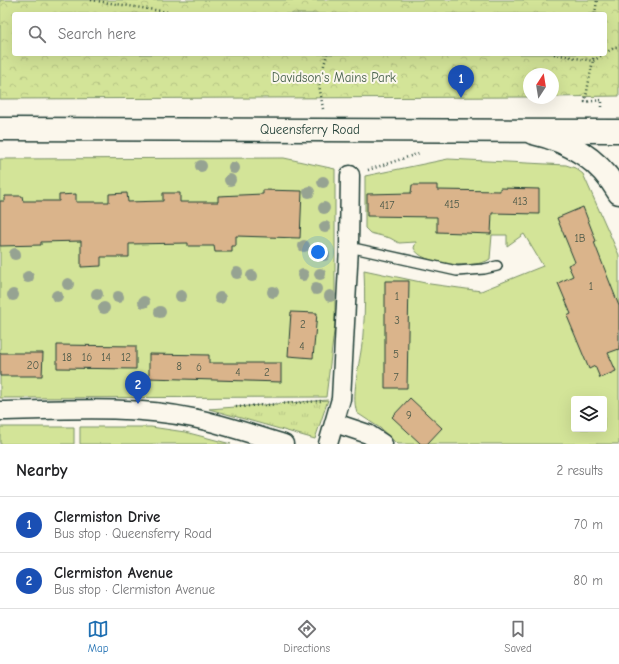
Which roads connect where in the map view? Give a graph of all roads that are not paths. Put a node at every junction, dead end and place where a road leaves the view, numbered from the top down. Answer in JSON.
{"nodes":[{"id":1,"x":0,"y":129,"type":"edge"},
{"id":2,"x":522,"y":130,"type":"junction"},
{"id":3,"x":619,"y":131,"type":"edge"},
{"id":4,"x":350,"y":175,"type":"dead end"},
{"id":5,"x":619,"y":193,"type":"edge"},
{"id":6,"x":349,"y":247,"type":"junction"},
{"id":7,"x":497,"y":266,"type":"dead end"},
{"id":8,"x":0,"y":411,"type":"edge"},
{"id":9,"x":335,"y":423,"type":"junction"},
{"id":10,"x":284,"y":444,"type":"edge"},
{"id":11,"x":328,"y":444,"type":"edge"},
{"id":12,"x":383,"y":444,"type":"edge"}],
"edges":[{"from":1,"to":2,"type":"main road","name":"Queensferry Road"},
{"from":2,"to":3,"type":"main road","name":"Queensferry Road"},
{"from":2,"to":5,"type":"main road"},
{"from":4,"to":6,"type":"street"},
{"from":6,"to":7,"type":"lane"},
{"from":6,"to":9,"type":"street"},
{"from":8,"to":10,"type":"street"},
{"from":9,"to":11,"type":"street"},
{"from":9,"to":12,"type":"street"}]}
